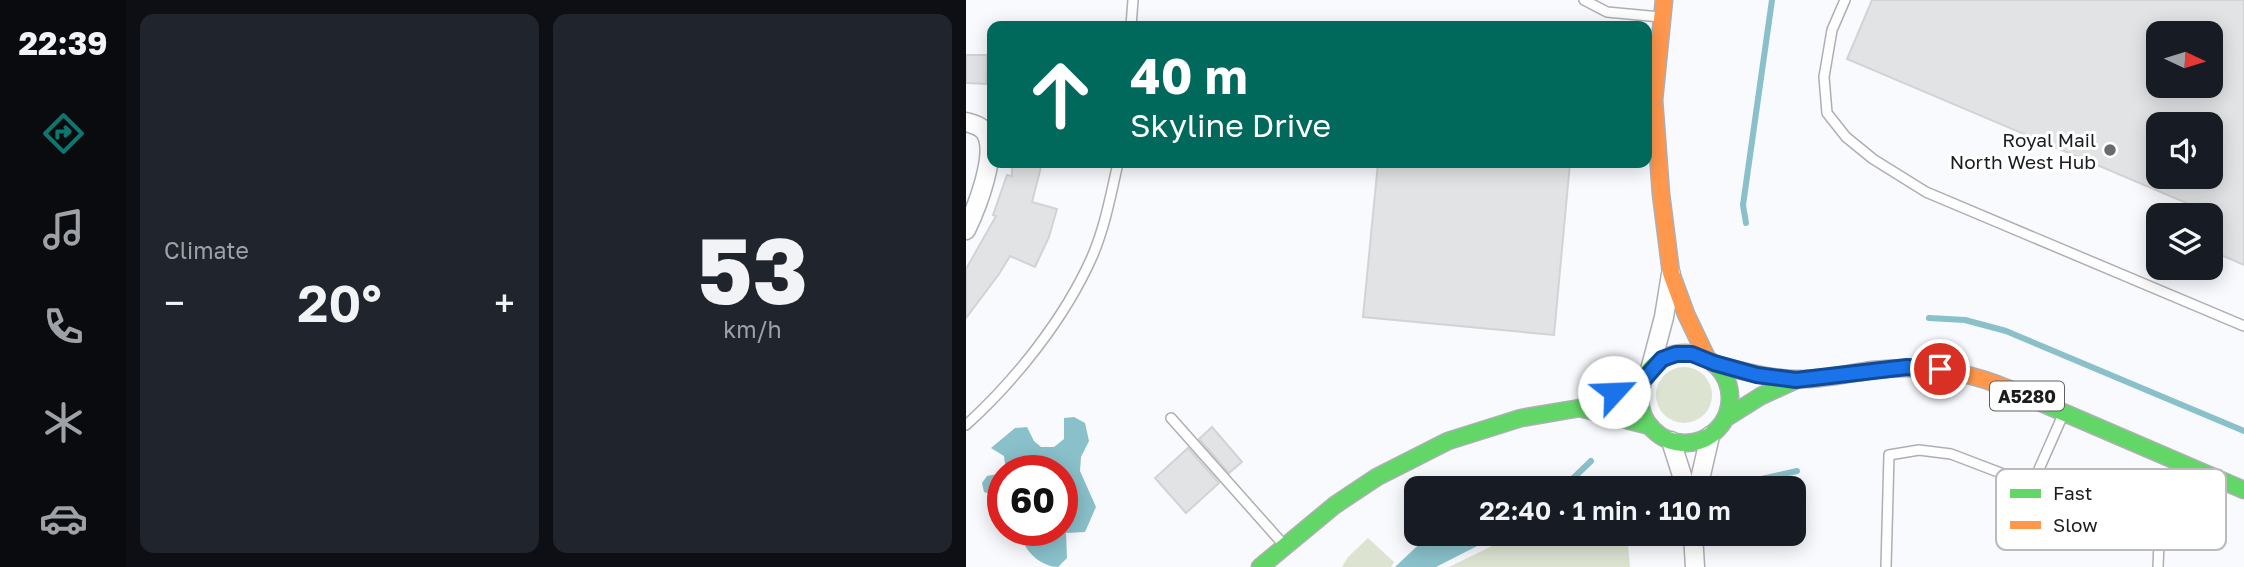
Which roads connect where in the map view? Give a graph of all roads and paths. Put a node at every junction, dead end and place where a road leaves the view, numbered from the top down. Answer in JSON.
{"nodes":[{"id":1,"x":1133,"y":0,"type":"edge"},
{"id":2,"x":1584,"y":0,"type":"edge"},
{"id":3,"x":1664,"y":0,"type":"edge"},
{"id":4,"x":1845,"y":0,"type":"edge"},
{"id":5,"x":1662,"y":18,"type":"junction"},
{"id":6,"x":1131,"y":21,"type":"edge"},
{"id":7,"x":966,"y":122,"type":"edge"},
{"id":8,"x":987,"y":141,"type":"edge"},
{"id":9,"x":987,"y":168,"type":"edge"},
{"id":10,"x":1117,"y":168,"type":"edge"},
{"id":11,"x":966,"y":230,"type":"edge"},
{"id":12,"x":1671,"y":273,"type":"junction"},
{"id":13,"x":2244,"y":326,"type":"edge"},
{"id":14,"x":1710,"y":361,"type":"junction"},
{"id":15,"x":1648,"y":373,"type":"junction"},
{"id":16,"x":1796,"y":380,"type":"junction"},
{"id":17,"x":1580,"y":408,"type":"junction"},
{"id":18,"x":2064,"y":412,"type":"junction"},
{"id":19,"x":1171,"y":418,"type":"dead end"},
{"id":20,"x":1726,"y":418,"type":"junction"},
{"id":21,"x":966,"y":425,"type":"edge"},
{"id":22,"x":1650,"y":426,"type":"junction"},
{"id":23,"x":1710,"y":436,"type":"junction"},
{"id":24,"x":1671,"y":441,"type":"junction"},
{"id":25,"x":2039,"y":469,"type":"edge"},
{"id":26,"x":2196,"y":469,"type":"edge"},
{"id":27,"x":1996,"y":471,"type":"edge"},
{"id":28,"x":1682,"y":476,"type":"edge"},
{"id":29,"x":1701,"y":476,"type":"edge"},
{"id":30,"x":2226,"y":482,"type":"edge"},
{"id":31,"x":2244,"y":490,"type":"edge"},
{"id":32,"x":1284,"y":545,"type":"junction"},
{"id":33,"x":1694,"y":546,"type":"edge"},
{"id":34,"x":1260,"y":567,"type":"edge"},
{"id":35,"x":1695,"y":567,"type":"edge"},
{"id":36,"x":1886,"y":567,"type":"edge"}],
"edges":[{"from":1,"to":6,"type":"lane"},
{"from":2,"to":5,"type":"lane"},
{"from":3,"to":5,"type":"main road"},
{"from":4,"to":13,"type":"lane"},
{"from":5,"to":12,"type":"main road"},
{"from":7,"to":8,"type":"street"},
{"from":9,"to":11,"type":"street"},
{"from":10,"to":21,"type":"lane"},
{"from":12,"to":14,"type":"main road"},
{"from":12,"to":15,"type":"street"},
{"from":14,"to":15,"type":"main road","number":"A5280"},
{"from":14,"to":16,"type":"main road","number":"A5280"},
{"from":14,"to":20,"type":"main road"},
{"from":15,"to":17,"type":"main road","number":"A5280"},
{"from":15,"to":22,"type":"main road"},
{"from":16,"to":18,"type":"main road","number":"A5280"},
{"from":16,"to":20,"type":"main road","number":"A5280"},
{"from":17,"to":22,"type":"main road","number":"A5280"},
{"from":17,"to":32,"type":"main road","number":"A5280"},
{"from":18,"to":25,"type":"lane"},
{"from":18,"to":26,"type":"main road","number":"A5280"},
{"from":19,"to":32,"type":"lane"},
{"from":20,"to":23,"type":"main road","number":"A5280"},
{"from":22,"to":24,"type":"main road","number":"A5280"},
{"from":23,"to":24,"type":"main road"},
{"from":23,"to":29,"type":"street"},
{"from":24,"to":28,"type":"street"},
{"from":27,"to":36,"type":"lane"},
{"from":30,"to":31,"type":"main road","number":"A5280"},
{"from":32,"to":34,"type":"main road","number":"A5280"},
{"from":33,"to":35,"type":"street"}]}
